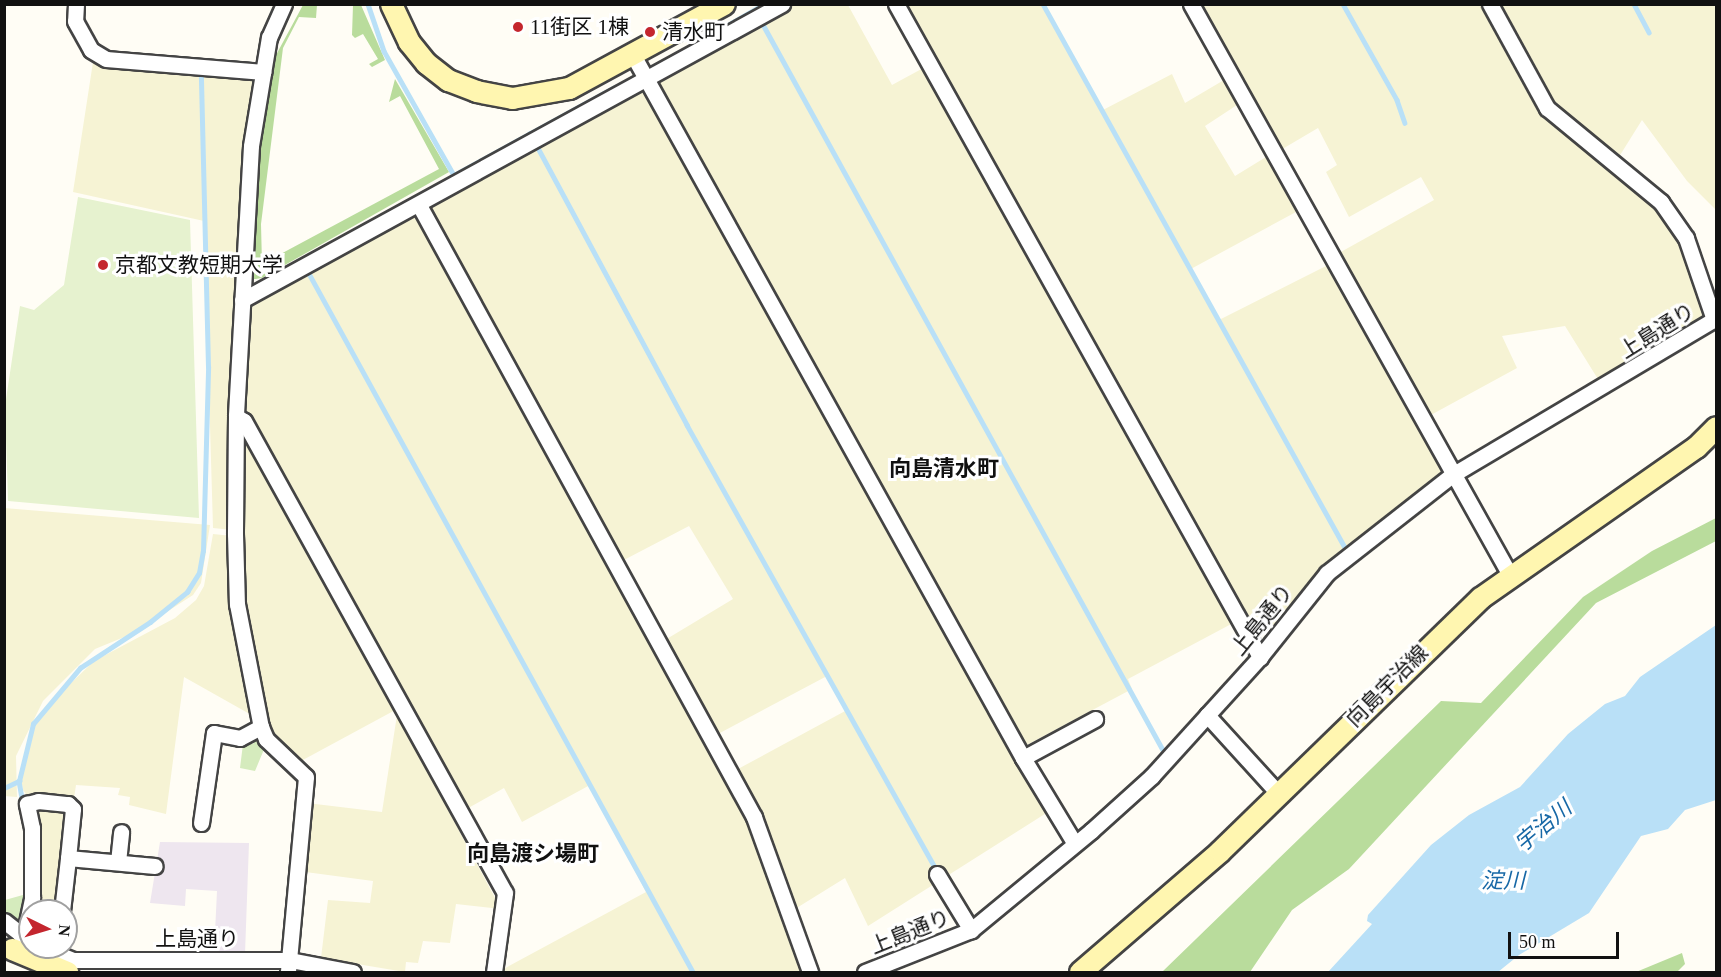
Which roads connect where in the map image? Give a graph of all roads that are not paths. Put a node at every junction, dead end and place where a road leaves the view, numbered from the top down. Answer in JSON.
{"nodes":[{"id":1,"x":76,"y":4,"type":"edge"},
{"id":2,"x":284,"y":4,"type":"edge"},
{"id":3,"x":391,"y":4,"type":"edge"},
{"id":4,"x":724,"y":4,"type":"edge"},
{"id":5,"x":782,"y":4,"type":"edge"},
{"id":6,"x":896,"y":4,"type":"edge"},
{"id":7,"x":1191,"y":4,"type":"edge"},
{"id":8,"x":1490,"y":4,"type":"edge"},
{"id":9,"x":642,"y":70,"type":"junction"},
{"id":10,"x":263,"y":72,"type":"junction"},
{"id":11,"x":419,"y":205,"type":"junction"},
{"id":12,"x":242,"y":300,"type":"junction"},
{"id":13,"x":1715,"y":319,"type":"edge"},
{"id":14,"x":236,"y":416,"type":"junction"},
{"id":15,"x":1716,"y":427,"type":"edge"},
{"id":16,"x":1452,"y":475,"type":"junction"},
{"id":17,"x":1510,"y":575,"type":"junction"},
{"id":18,"x":1260,"y":657,"type":"junction"},
{"id":19,"x":1207,"y":715,"type":"junction"},
{"id":20,"x":1095,"y":719,"type":"dead end"},
{"id":21,"x":261,"y":727,"type":"junction"},
{"id":22,"x":1023,"y":758,"type":"junction"},
{"id":23,"x":1279,"y":795,"type":"junction"},
{"id":24,"x":201,"y":823,"type":"dead end"},
{"id":25,"x":121,"y":832,"type":"dead end"},
{"id":26,"x":1075,"y":844,"type":"junction"},
{"id":27,"x":68,"y":858,"type":"junction"},
{"id":28,"x":118,"y":862,"type":"junction"},
{"id":29,"x":155,"y":866,"type":"dead end"},
{"id":30,"x":937,"y":874,"type":"dead end"},
{"id":31,"x":63,"y":899,"type":"edge"},
{"id":32,"x":4,"y":921,"type":"edge"},
{"id":33,"x":971,"y":930,"type":"junction"},
{"id":34,"x":14,"y":945,"type":"edge"},
{"id":35,"x":72,"y":959,"type":"edge"},
{"id":36,"x":289,"y":966,"type":"edge"},
{"id":37,"x":37,"y":972,"type":"edge"},
{"id":38,"x":67,"y":972,"type":"edge"},
{"id":39,"x":353,"y":972,"type":"edge"},
{"id":40,"x":494,"y":972,"type":"edge"},
{"id":41,"x":810,"y":972,"type":"edge"},
{"id":42,"x":865,"y":972,"type":"edge"},
{"id":43,"x":1080,"y":972,"type":"edge"}],
"edges":[{"from":1,"to":10,"type":"street"},
{"from":2,"to":10,"type":"street"},
{"from":3,"to":9,"type":"main road"},
{"from":4,"to":9,"type":"main road"},
{"from":5,"to":9,"type":"street"},
{"from":6,"to":18,"type":"street"},
{"from":7,"to":16,"type":"street"},
{"from":8,"to":13,"type":"street"},
{"from":9,"to":11,"type":"street"},
{"from":9,"to":22,"type":"street"},
{"from":10,"to":12,"type":"street"},
{"from":11,"to":12,"type":"street"},
{"from":11,"to":41,"type":"street"},
{"from":12,"to":14,"type":"street"},
{"from":13,"to":16,"type":"street","name":"上島通り"},
{"from":14,"to":21,"type":"street"},
{"from":14,"to":40,"type":"street"},
{"from":15,"to":17,"type":"main road","name":"向島宇治線"},
{"from":16,"to":17,"type":"street"},
{"from":16,"to":18,"type":"street","name":"上島通り"},
{"from":17,"to":23,"type":"main road","name":"向島宇治線"},
{"from":18,"to":19,"type":"street","name":"上島通り"},
{"from":19,"to":23,"type":"street"},
{"from":19,"to":26,"type":"street","name":"上島通り"},
{"from":20,"to":22,"type":"street"},
{"from":21,"to":24,"type":"street"},
{"from":21,"to":36,"type":"street"},
{"from":22,"to":26,"type":"street"},
{"from":23,"to":43,"type":"main road","name":"向島宇治線"},
{"from":25,"to":28,"type":"street"},
{"from":26,"to":33,"type":"street","name":"上島通り"},
{"from":27,"to":28,"type":"street"},
{"from":27,"to":31,"type":"street"},
{"from":27,"to":34,"type":"street"},
{"from":28,"to":29,"type":"street"},
{"from":30,"to":33,"type":"street"},
{"from":32,"to":34,"type":"street"},
{"from":33,"to":42,"type":"street","name":"上島通り"},
{"from":34,"to":37,"type":"main road"},
{"from":34,"to":38,"type":"main road"},
{"from":35,"to":36,"type":"street","name":"上島通り"},
{"from":36,"to":39,"type":"street","name":"上島通り"}]}
